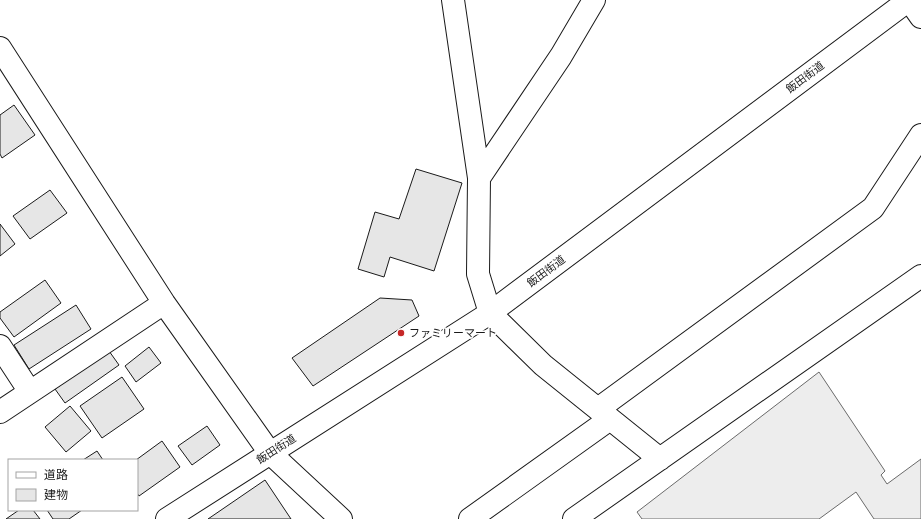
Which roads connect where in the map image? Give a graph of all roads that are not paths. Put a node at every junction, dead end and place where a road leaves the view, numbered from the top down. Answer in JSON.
{"nodes":[{"id":1,"x":453,"y":0,"type":"edge"},
{"id":2,"x":594,"y":0,"type":"edge"},
{"id":3,"x":909,"y":0,"type":"edge"},
{"id":4,"x":921,"y":16,"type":"edge"},
{"id":5,"x":0,"y":48,"type":"edge"},
{"id":6,"x":921,"y":135,"type":"edge"},
{"id":7,"x":479,"y":178,"type":"junction"},
{"id":8,"x":921,"y":276,"type":"edge"},
{"id":9,"x":164,"y":303,"type":"junction"},
{"id":10,"x":490,"y":313,"type":"junction"},
{"id":11,"x":0,"y":346,"type":"edge"},
{"id":12,"x":30,"y":392,"type":"junction"},
{"id":13,"x":0,"y":412,"type":"edge"},
{"id":14,"x":604,"y":414,"type":"junction"},
{"id":15,"x":270,"y":453,"type":"junction"},
{"id":16,"x":660,"y":459,"type":"junction"},
{"id":17,"x":167,"y":519,"type":"edge"},
{"id":18,"x":342,"y":519,"type":"edge"},
{"id":19,"x":470,"y":519,"type":"edge"},
{"id":20,"x":574,"y":519,"type":"edge"}],
"edges":[{"from":1,"to":7,"type":"street"},
{"from":2,"to":7,"type":"street"},
{"from":3,"to":4,"type":"street"},
{"from":3,"to":10,"type":"street","name":"飯田街道"},
{"from":5,"to":9,"type":"street"},
{"from":6,"to":14,"type":"street"},
{"from":7,"to":10,"type":"street"},
{"from":8,"to":16,"type":"street"},
{"from":9,"to":12,"type":"street"},
{"from":9,"to":15,"type":"street"},
{"from":10,"to":14,"type":"street"},
{"from":10,"to":15,"type":"street","name":"飯田街道"},
{"from":11,"to":12,"type":"street"},
{"from":12,"to":13,"type":"street"},
{"from":14,"to":16,"type":"street"},
{"from":14,"to":19,"type":"street"},
{"from":15,"to":17,"type":"street","name":"飯田街道"},
{"from":15,"to":18,"type":"street"},
{"from":16,"to":20,"type":"street"}]}
